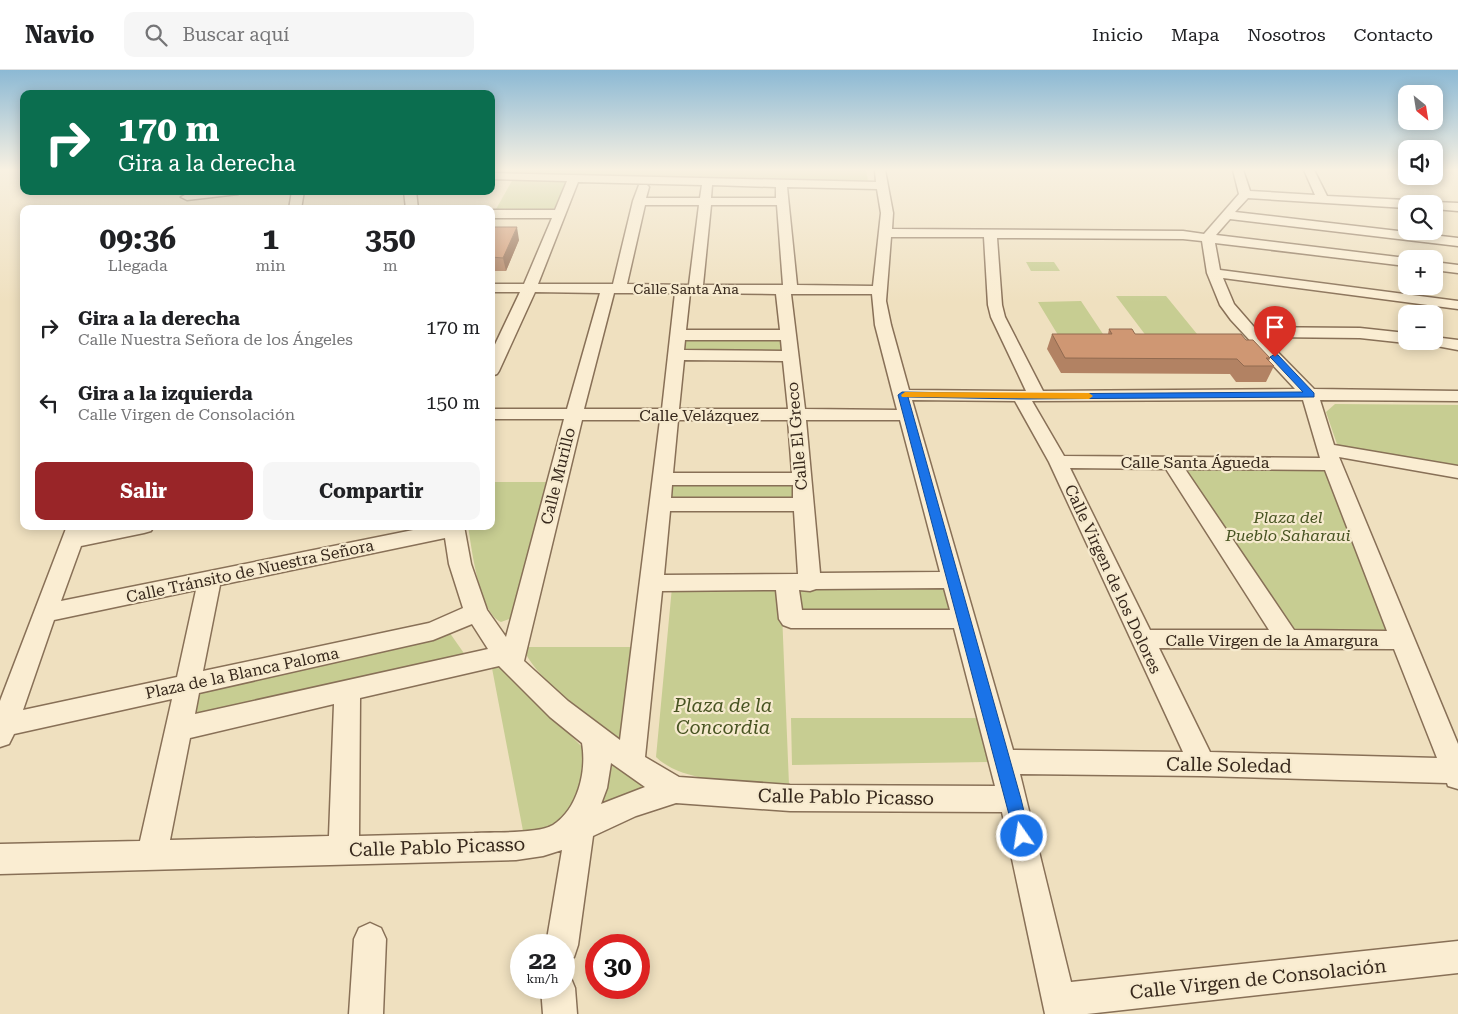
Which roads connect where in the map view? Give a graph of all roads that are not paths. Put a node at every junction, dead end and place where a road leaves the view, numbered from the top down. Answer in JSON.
{"nodes":[{"id":1,"x":558,"y":214,"type":"edge"},
{"id":2,"x":635,"y":214,"type":"edge"},
{"id":3,"x":703,"y":214,"type":"edge"},
{"id":4,"x":783,"y":214,"type":"edge"},
{"id":5,"x":887,"y":214,"type":"edge"},
{"id":6,"x":1226,"y":215,"type":"joint"},
{"id":7,"x":886,"y":233,"type":"junction"},
{"id":8,"x":990,"y":234,"type":"junction"},
{"id":9,"x":1208,"y":237,"type":"junction"},
{"id":10,"x":1458,"y":242,"type":"edge"},
{"id":11,"x":1398,"y":261,"type":"edge"},
{"id":12,"x":1443,"y":267,"type":"edge"},
{"id":13,"x":1458,"y":269,"type":"edge"},
{"id":14,"x":1214,"y":273,"type":"junction"},
{"id":15,"x":495,"y":288,"type":"edge"},
{"id":16,"x":529,"y":289,"type":"junction"},
{"id":17,"x":614,"y":289,"type":"junction"},
{"id":18,"x":689,"y":289,"type":"junction"},
{"id":19,"x":787,"y":289,"type":"junction"},
{"id":20,"x":880,"y":290,"type":"junction"},
{"id":21,"x":1458,"y":305,"type":"edge"},
{"id":22,"x":1251,"y":332,"type":"junction"},
{"id":23,"x":677,"y":335,"type":"junction"},
{"id":24,"x":788,"y":335,"type":"junction"},
{"id":25,"x":1398,"y":337,"type":"edge"},
{"id":26,"x":1443,"y":343,"type":"edge"},
{"id":27,"x":1458,"y":345,"type":"edge"},
{"id":28,"x":675,"y":355,"type":"junction"},
{"id":29,"x":790,"y":356,"type":"junction"},
{"id":30,"x":495,"y":362,"type":"edge"},
{"id":31,"x":1310,"y":395,"type":"junction"},
{"id":32,"x":1029,"y":396,"type":"junction"},
{"id":33,"x":1458,"y":396,"type":"edge"},
{"id":34,"x":905,"y":405,"type":"junction"},
{"id":35,"x":495,"y":414,"type":"edge"},
{"id":36,"x":574,"y":415,"type":"junction"},
{"id":37,"x":668,"y":415,"type":"junction"},
{"id":38,"x":797,"y":415,"type":"junction"},
{"id":39,"x":1329,"y":456,"type":"junction"},
{"id":40,"x":1058,"y":462,"type":"junction"},
{"id":41,"x":1171,"y":462,"type":"junction"},
{"id":42,"x":1458,"y":472,"type":"edge"},
{"id":43,"x":662,"y":479,"type":"junction"},
{"id":44,"x":801,"y":479,"type":"junction"},
{"id":45,"x":660,"y":504,"type":"junction"},
{"id":46,"x":803,"y":505,"type":"junction"},
{"id":47,"x":104,"y":530,"type":"edge"},
{"id":48,"x":444,"y":530,"type":"edge"},
{"id":49,"x":454,"y":530,"type":"edge"},
{"id":50,"x":74,"y":533,"type":"edge"},
{"id":51,"x":210,"y":579,"type":"junction"},
{"id":52,"x":953,"y":580,"type":"junction"},
{"id":53,"x":652,"y":583,"type":"junction"},
{"id":54,"x":798,"y":583,"type":"junction"},
{"id":55,"x":476,"y":612,"type":"junction"},
{"id":56,"x":45,"y":613,"type":"junction"},
{"id":57,"x":962,"y":618,"type":"junction"},
{"id":58,"x":1141,"y":639,"type":"junction"},
{"id":59,"x":1288,"y":640,"type":"junction"},
{"id":60,"x":1403,"y":640,"type":"junction"},
{"id":61,"x":508,"y":659,"type":"junction"},
{"id":62,"x":189,"y":685,"type":"junction"},
{"id":63,"x":347,"y":691,"type":"junction"},
{"id":64,"x":180,"y":729,"type":"junction"},
{"id":65,"x":1,"y":733,"type":"edge"},
{"id":66,"x":594,"y":737,"type":"junction"},
{"id":67,"x":1003,"y":762,"type":"junction"},
{"id":68,"x":630,"y":763,"type":"junction"},
{"id":69,"x":1202,"y":764,"type":"junction"},
{"id":70,"x":1457,"y":774,"type":"edge"},
{"id":71,"x":676,"y":790,"type":"junction"},
{"id":72,"x":1013,"y":799,"type":"junction"},
{"id":73,"x":569,"y":832,"type":"junction"},
{"id":74,"x":344,"y":850,"type":"junction"},
{"id":75,"x":152,"y":855,"type":"junction"},
{"id":76,"x":0,"y":859,"type":"edge"},
{"id":77,"x":563,"y":934,"type":"edge"},
{"id":78,"x":370,"y":939,"type":"dead end"},
{"id":79,"x":1458,"y":957,"type":"edge"},
{"id":80,"x":559,"y":999,"type":"edge"},
{"id":81,"x":1060,"y":1007,"type":"edge"},
{"id":82,"x":366,"y":1014,"type":"edge"},
{"id":83,"x":560,"y":1014,"type":"edge"}],
"edges":[{"from":1,"to":16,"type":"street"},
{"from":2,"to":17,"type":"street","name":"Calle Murillo"},
{"from":3,"to":18,"type":"street"},
{"from":4,"to":19,"type":"street","name":"Calle El Greco"},
{"from":5,"to":7,"type":"street"},
{"from":6,"to":9,"type":"street"},
{"from":6,"to":10,"type":"street"},
{"from":7,"to":8,"type":"street"},
{"from":7,"to":20,"type":"street"},
{"from":8,"to":9,"type":"street"},
{"from":8,"to":32,"type":"street","name":"Calle Virgen de los Dolores"},
{"from":9,"to":11,"type":"street"},
{"from":9,"to":14,"type":"street"},
{"from":12,"to":13,"type":"street"},
{"from":14,"to":21,"type":"street"},
{"from":14,"to":22,"type":"street"},
{"from":15,"to":16,"type":"street","name":"Calle Santa Ana"},
{"from":16,"to":17,"type":"street","name":"Calle Santa Ana"},
{"from":16,"to":30,"type":"street"},
{"from":17,"to":18,"type":"street","name":"Calle Santa Ana"},
{"from":17,"to":36,"type":"street","name":"Calle Murillo"},
{"from":18,"to":19,"type":"street","name":"Calle Santa Ana"},
{"from":18,"to":23,"type":"street"},
{"from":19,"to":20,"type":"street","name":"Calle Santa Ana"},
{"from":19,"to":24,"type":"street","name":"Calle El Greco"},
{"from":20,"to":34,"type":"street"},
{"from":22,"to":25,"type":"street"},
{"from":22,"to":31,"type":"street"},
{"from":23,"to":24,"type":"street"},
{"from":23,"to":28,"type":"street"},
{"from":24,"to":29,"type":"street","name":"Calle El Greco"},
{"from":26,"to":27,"type":"street"},
{"from":28,"to":29,"type":"street"},
{"from":28,"to":37,"type":"street"},
{"from":29,"to":38,"type":"street","name":"Calle El Greco"},
{"from":31,"to":32,"type":"street","name":"Calle Velázquez"},
{"from":31,"to":33,"type":"street","name":"Calle Velázquez"},
{"from":31,"to":39,"type":"street"},
{"from":32,"to":34,"type":"street","name":"Calle Velázquez"},
{"from":32,"to":40,"type":"street","name":"Calle Virgen de los Dolores"},
{"from":34,"to":38,"type":"street","name":"Calle Velázquez"},
{"from":34,"to":52,"type":"street"},
{"from":35,"to":36,"type":"street","name":"Calle Velázquez"},
{"from":36,"to":37,"type":"street","name":"Calle Velázquez"},
{"from":36,"to":61,"type":"street","name":"Calle Murillo"},
{"from":37,"to":38,"type":"street","name":"Calle Velázquez"},
{"from":37,"to":43,"type":"street"},
{"from":38,"to":44,"type":"street","name":"Calle El Greco"},
{"from":39,"to":41,"type":"street","name":"Calle Santa Águeda"},
{"from":39,"to":42,"type":"street","name":"Calle Santa Águeda"},
{"from":39,"to":60,"type":"street"},
{"from":40,"to":41,"type":"street","name":"Calle Santa Águeda"},
{"from":40,"to":58,"type":"street","name":"Calle Virgen de los Dolores"},
{"from":41,"to":59,"type":"street"},
{"from":43,"to":44,"type":"street"},
{"from":43,"to":45,"type":"street"},
{"from":44,"to":46,"type":"street","name":"Calle El Greco"},
{"from":45,"to":46,"type":"street"},
{"from":45,"to":53,"type":"street"},
{"from":46,"to":54,"type":"street","name":"Calle El Greco"},
{"from":47,"to":50,"type":"street"},
{"from":48,"to":51,"type":"street","name":"Calle Tránsito de Nuestra Señora"},
{"from":49,"to":55,"type":"street"},
{"from":50,"to":56,"type":"street"},
{"from":51,"to":56,"type":"street","name":"Calle Tránsito de Nuestra Señora"},
{"from":51,"to":62,"type":"street"},
{"from":52,"to":54,"type":"street"},
{"from":52,"to":57,"type":"street"},
{"from":53,"to":54,"type":"street"},
{"from":53,"to":68,"type":"street"},
{"from":54,"to":57,"type":"street","name":"Calle El Greco"},
{"from":55,"to":61,"type":"street"},
{"from":55,"to":62,"type":"street","name":"Plaza de la Blanca Paloma"},
{"from":56,"to":65,"type":"street"},
{"from":57,"to":67,"type":"street"},
{"from":58,"to":59,"type":"street","name":"Calle Virgen de la Amargura"},
{"from":58,"to":69,"type":"street","name":"Calle Virgen de los Dolores"},
{"from":59,"to":60,"type":"street","name":"Calle Virgen de la Amargura"},
{"from":60,"to":70,"type":"street"},
{"from":61,"to":63,"type":"street"},
{"from":61,"to":66,"type":"street"},
{"from":62,"to":64,"type":"street"},
{"from":62,"to":65,"type":"street","name":"Plaza de la Blanca Paloma"},
{"from":63,"to":64,"type":"street"},
{"from":63,"to":74,"type":"street"},
{"from":64,"to":75,"type":"street"},
{"from":66,"to":68,"type":"street"},
{"from":66,"to":73,"type":"street"},
{"from":67,"to":69,"type":"street","name":"Calle Soledad"},
{"from":67,"to":72,"type":"street"},
{"from":68,"to":71,"type":"street"},
{"from":69,"to":70,"type":"street","name":"Calle Soledad"},
{"from":71,"to":72,"type":"street","name":"Calle Pablo Picasso"},
{"from":71,"to":73,"type":"street","name":"Calle Pablo Picasso"},
{"from":72,"to":81,"type":"street"},
{"from":73,"to":74,"type":"street","name":"Calle Pablo Picasso"},
{"from":73,"to":77,"type":"street"},
{"from":74,"to":75,"type":"street","name":"Calle Pablo Picasso"},
{"from":75,"to":76,"type":"street","name":"Calle Pablo Picasso"},
{"from":78,"to":82,"type":"street"},
{"from":79,"to":81,"type":"street","name":"Calle Virgen de Consolación"},
{"from":80,"to":83,"type":"street"}]}
